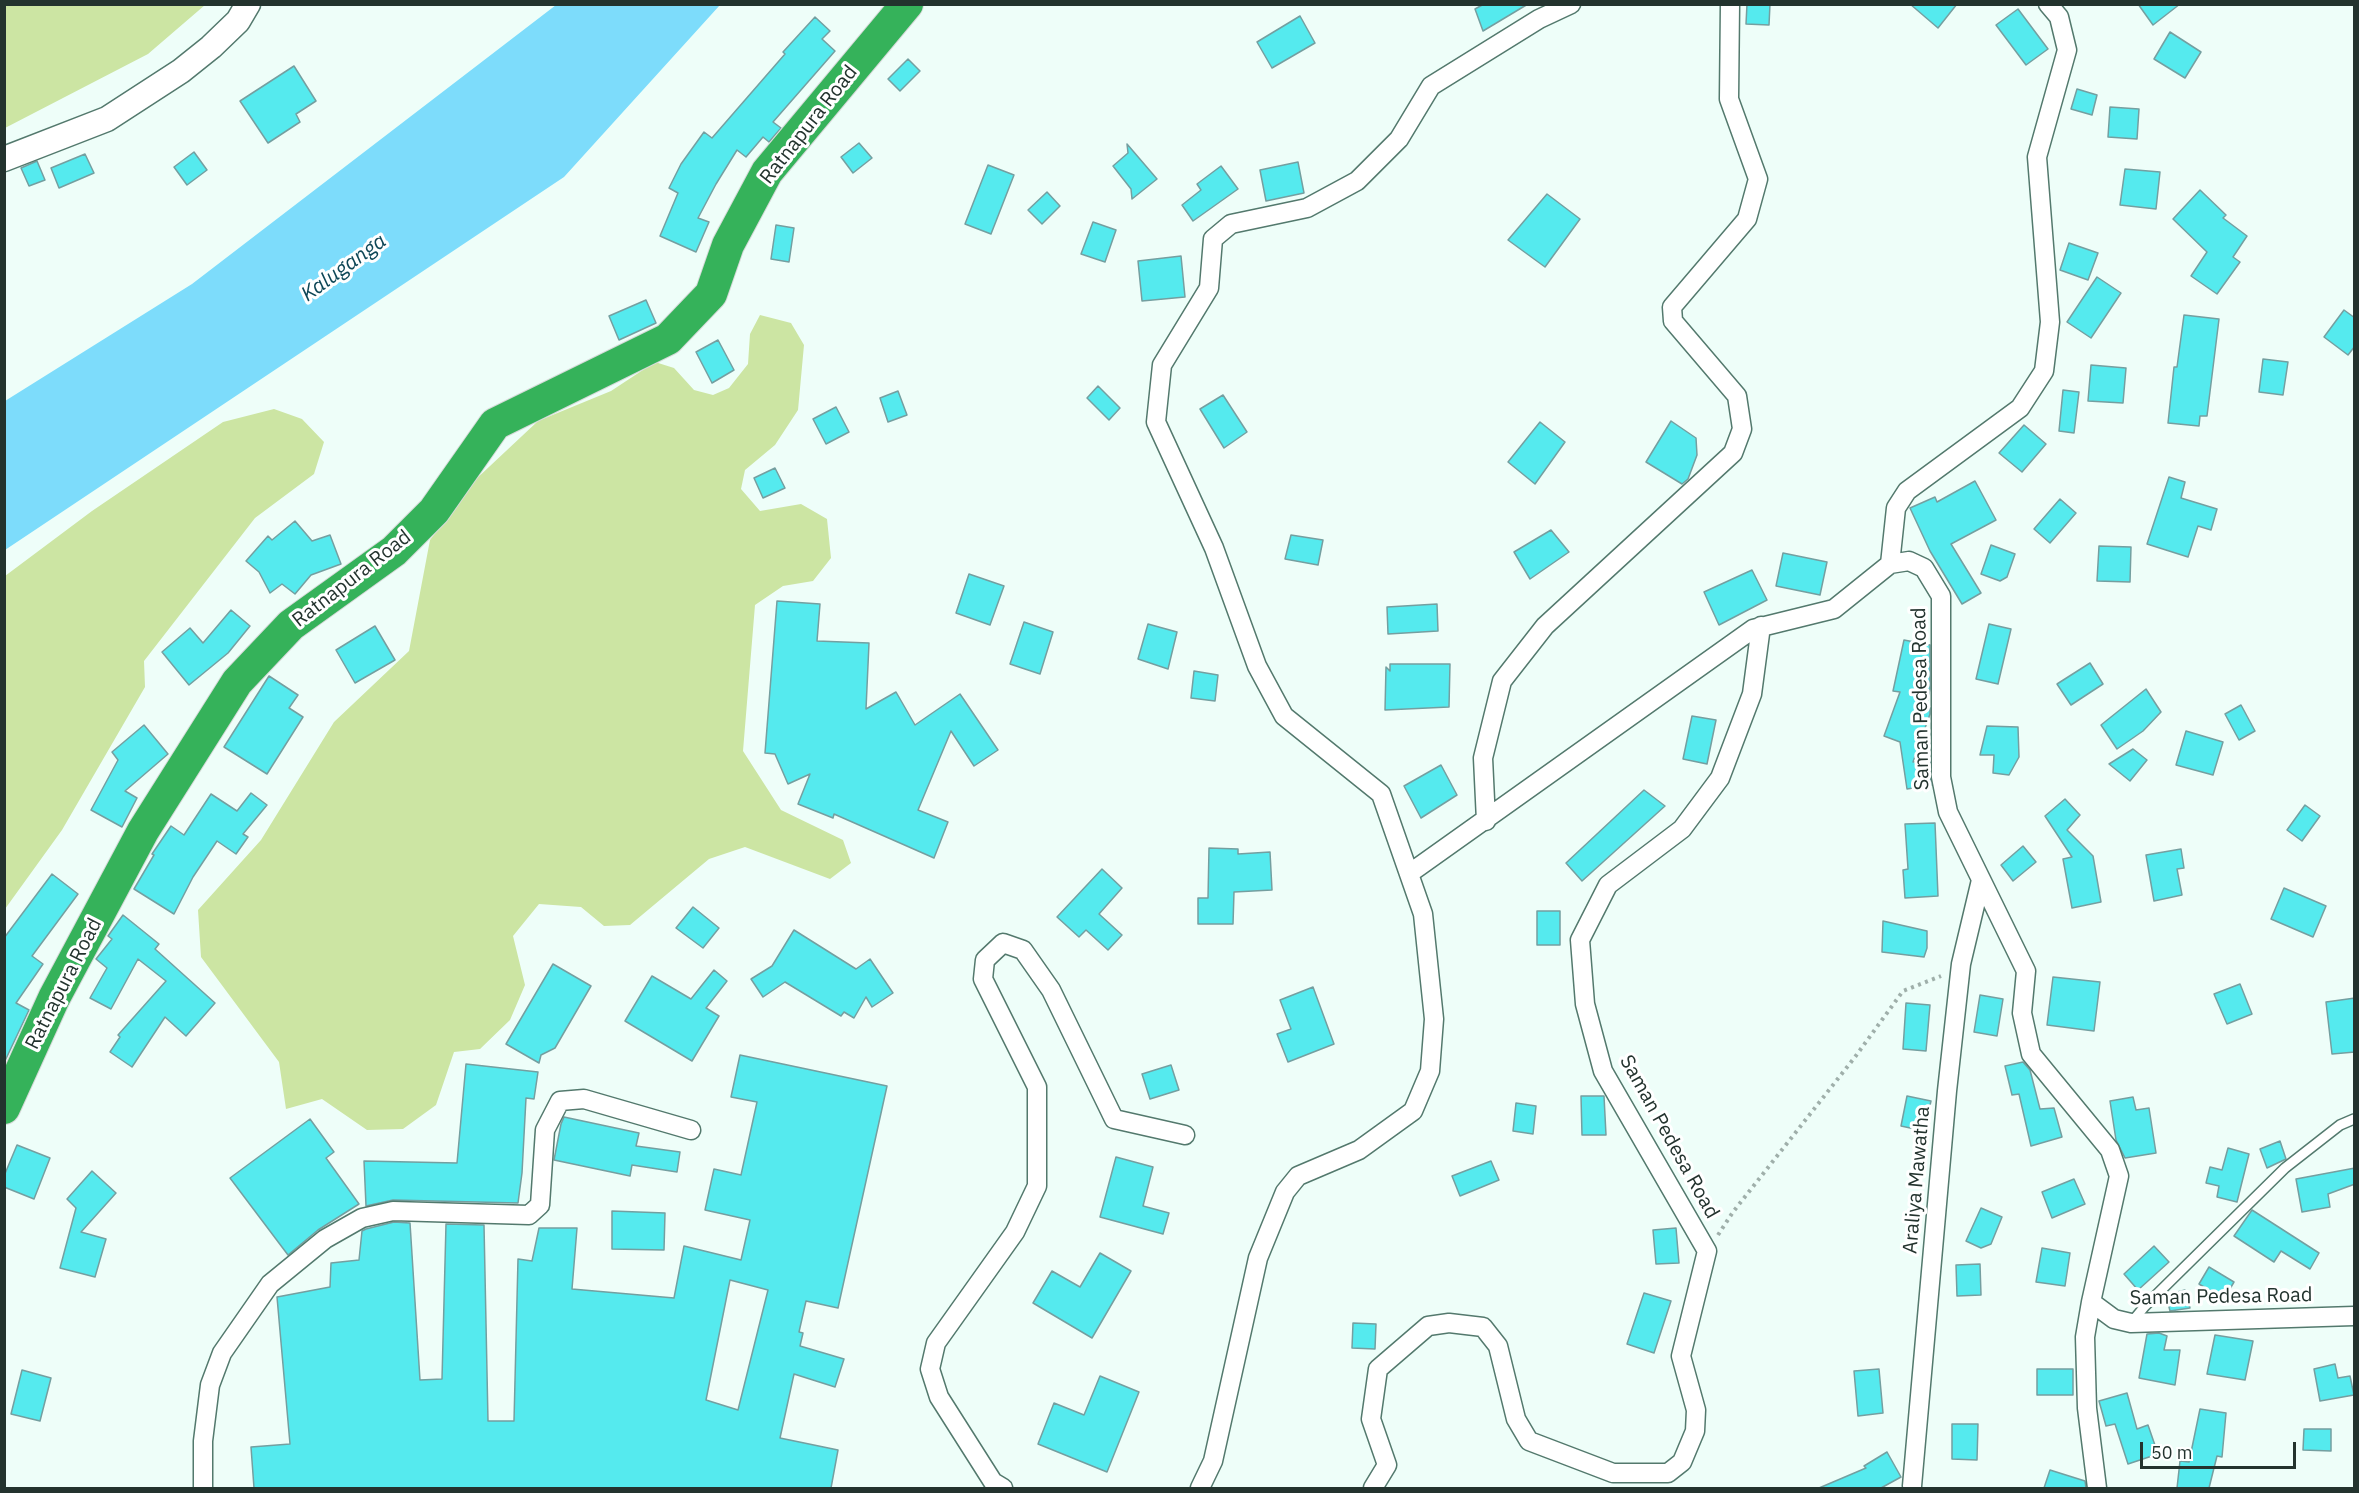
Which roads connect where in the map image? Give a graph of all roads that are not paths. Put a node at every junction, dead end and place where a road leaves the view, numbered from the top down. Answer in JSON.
{"nodes":[{"id":1,"x":248,"y":4,"type":"edge"},
{"id":2,"x":907,"y":4,"type":"edge"},
{"id":3,"x":1571,"y":4,"type":"edge"},
{"id":4,"x":1730,"y":4,"type":"edge"},
{"id":5,"x":2048,"y":4,"type":"edge"},
{"id":6,"x":4,"y":159,"type":"edge"},
{"id":7,"x":1890,"y":564,"type":"junction"},
{"id":8,"x":1761,"y":626,"type":"junction"},
{"id":9,"x":1486,"y":821,"type":"junction"},
{"id":10,"x":1410,"y":873,"type":"junction"},
{"id":11,"x":1981,"y":880,"type":"junction"},
{"id":12,"x":4,"y":1108,"type":"edge"},
{"id":13,"x":2355,"y":1119,"type":"edge"},
{"id":14,"x":691,"y":1130,"type":"dead end"},
{"id":15,"x":1185,"y":1135,"type":"dead end"},
{"id":16,"x":2091,"y":1302,"type":"junction"},
{"id":17,"x":2355,"y":1316,"type":"edge"},
{"id":18,"x":2131,"y":1323,"type":"junction"},
{"id":19,"x":1912,"y":1486,"type":"dead end"},
{"id":20,"x":203,"y":1488,"type":"edge"},
{"id":21,"x":1003,"y":1488,"type":"edge"},
{"id":22,"x":1200,"y":1488,"type":"edge"},
{"id":23,"x":1373,"y":1488,"type":"edge"},
{"id":24,"x":2097,"y":1488,"type":"edge"}],
"edges":[{"from":1,"to":6,"type":"street"},
{"from":2,"to":12,"type":"highway","name":"Ratnapura Road"},
{"from":3,"to":10,"type":"street"},
{"from":4,"to":9,"type":"street"},
{"from":5,"to":7,"type":"street"},
{"from":7,"to":8,"type":"street"},
{"from":7,"to":11,"type":"street","name":"Saman Pedesa Road"},
{"from":8,"to":9,"type":"street"},
{"from":8,"to":23,"type":"street","name":"Saman Pedesa Road"},
{"from":9,"to":10,"type":"street"},
{"from":10,"to":22,"type":"street"},
{"from":11,"to":16,"type":"street","name":"Saman Pedesa Road"},
{"from":11,"to":19,"type":"street","name":"Araliya Mawatha"},
{"from":13,"to":18,"type":"lane"},
{"from":14,"to":20,"type":"street"},
{"from":15,"to":21,"type":"street"},
{"from":16,"to":18,"type":"street","name":"Saman Pedesa Road"},
{"from":16,"to":24,"type":"street"},
{"from":17,"to":18,"type":"street","name":"Saman Pedesa Road"}]}
